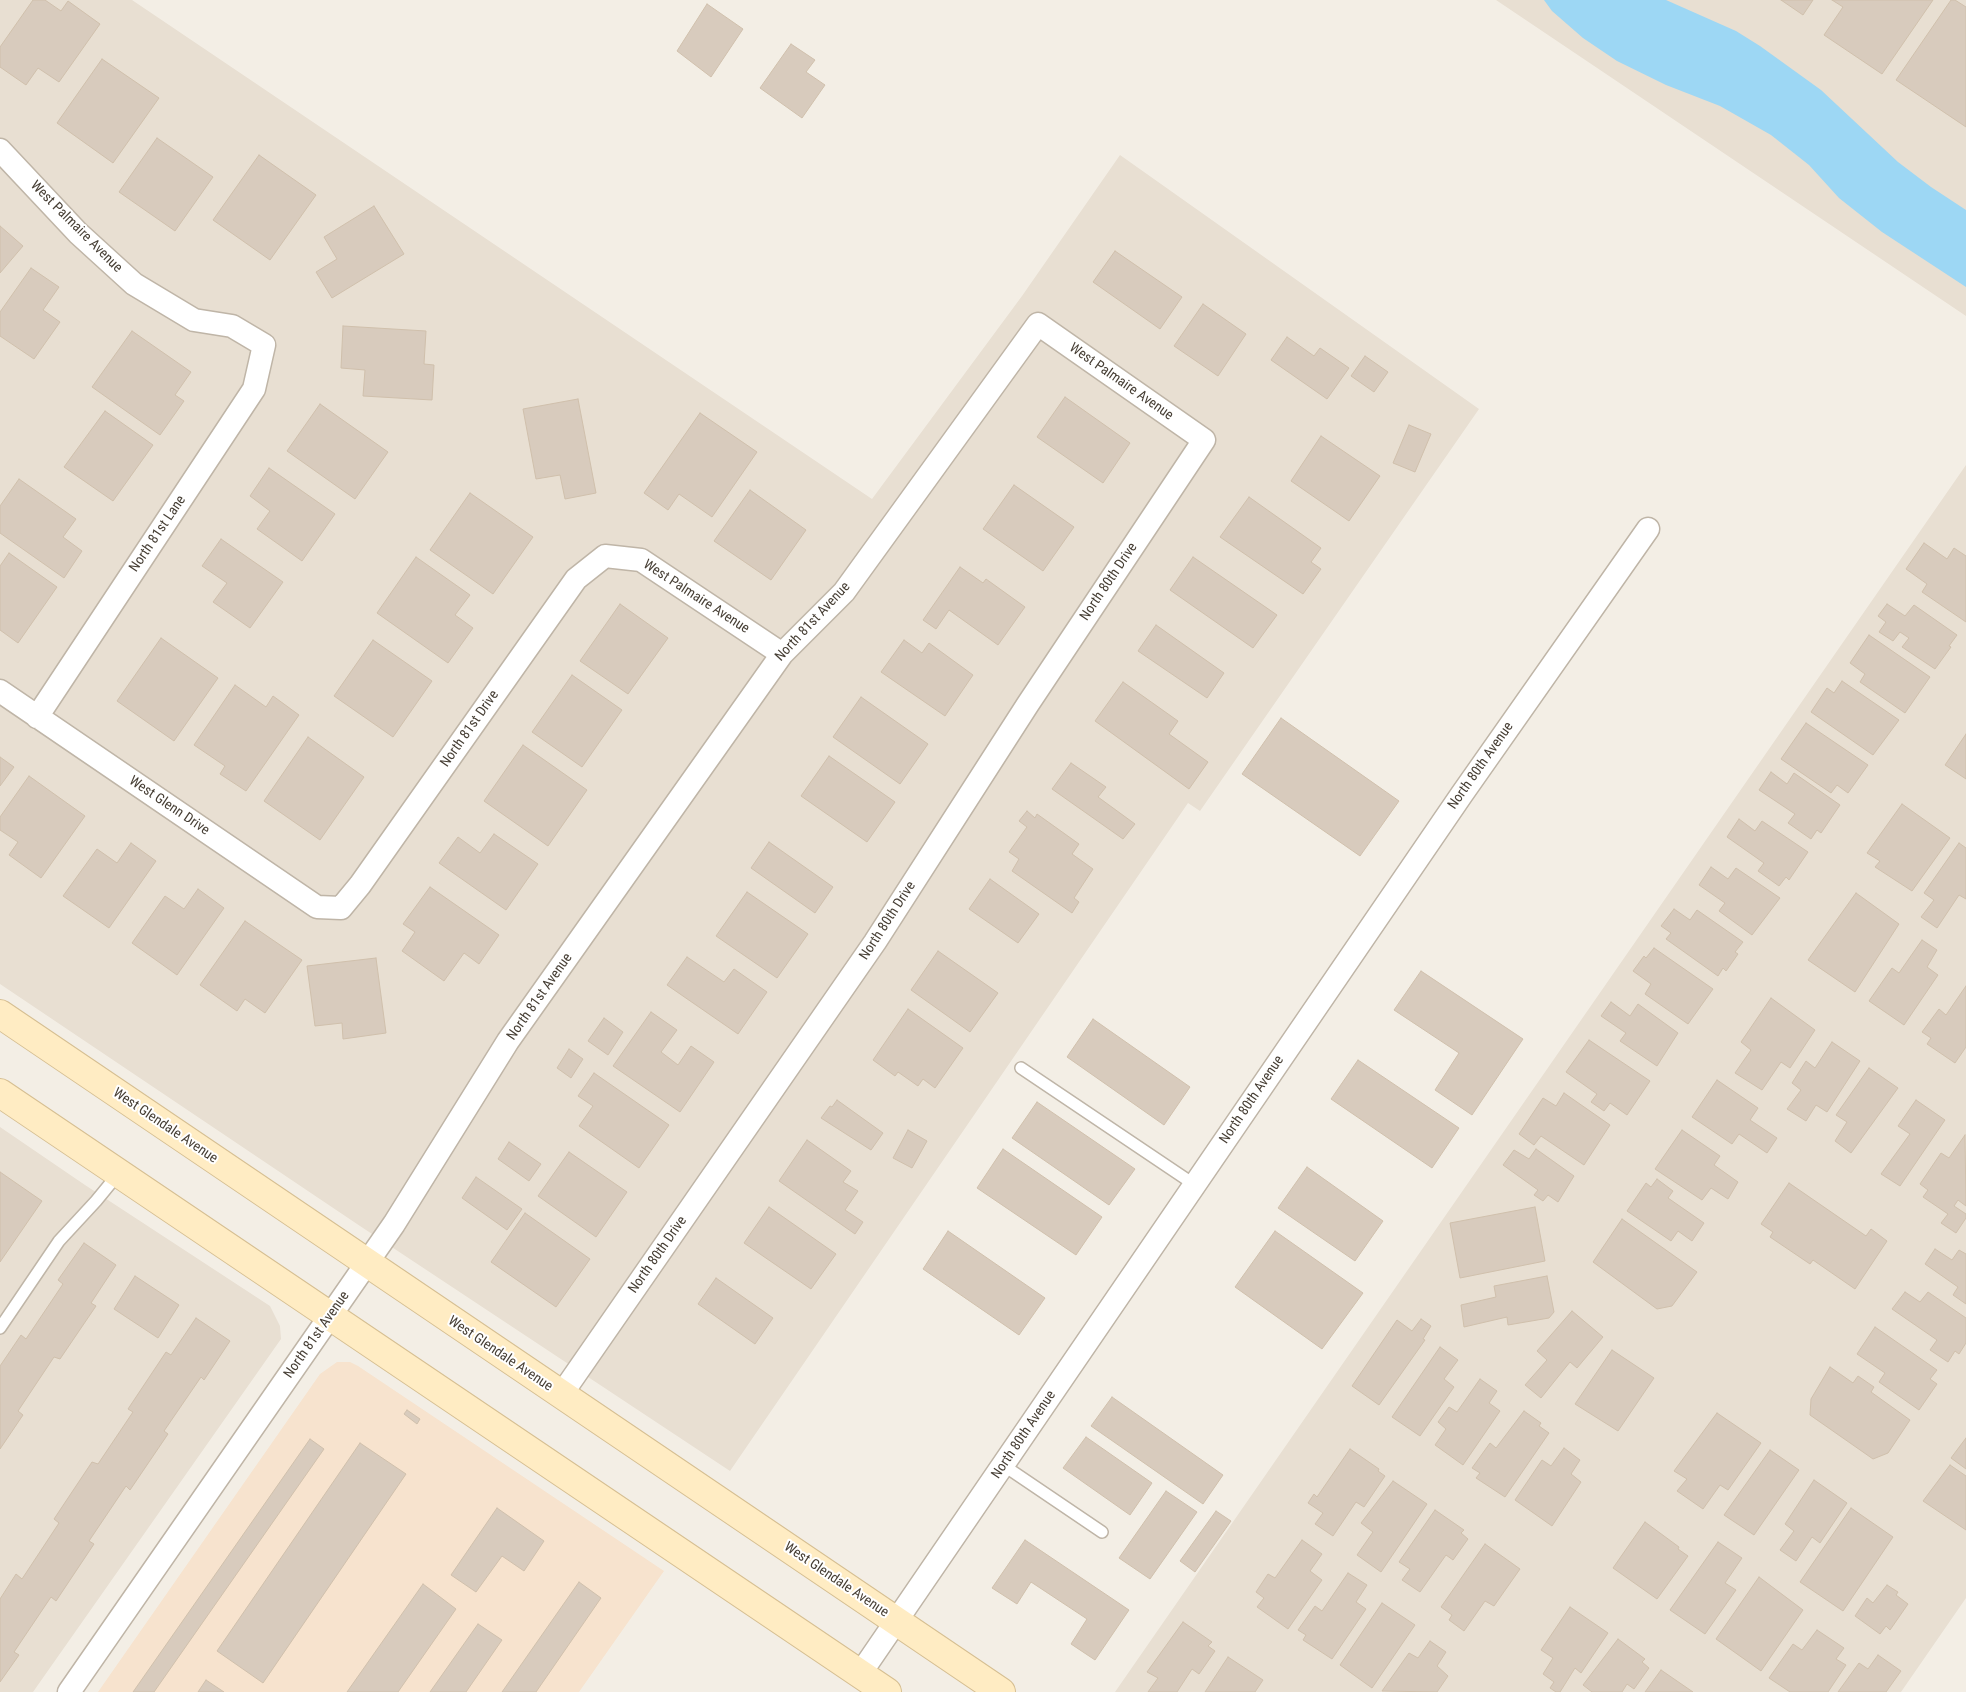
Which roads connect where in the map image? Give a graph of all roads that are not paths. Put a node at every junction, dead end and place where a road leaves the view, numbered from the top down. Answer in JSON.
{"nodes":[{"id":1,"x":0,"y":150,"type":"edge"},
{"id":2,"x":1038,"y":324,"type":"joint"},
{"id":3,"x":264,"y":345,"type":"joint"},
{"id":4,"x":1204,"y":440,"type":"joint"},
{"id":5,"x":1648,"y":529,"type":"dead end"},
{"id":6,"x":605,"y":556,"type":"joint"},
{"id":7,"x":782,"y":654,"type":"junction"},
{"id":8,"x":0,"y":691,"type":"edge"},
{"id":9,"x":38,"y":717,"type":"junction"},
{"id":10,"x":341,"y":908,"type":"joint"},
{"id":11,"x":0,"y":1014,"type":"edge"},
{"id":12,"x":1021,"y":1068,"type":"dead end"},
{"id":13,"x":0,"y":1093,"type":"edge"},
{"id":14,"x":119,"y":1173,"type":"junction"},
{"id":15,"x":1195,"y":1184,"type":"junction"},
{"id":16,"x":367,"y":1263,"type":"junction"},
{"id":17,"x":330,"y":1315,"type":"junction"},
{"id":18,"x":0,"y":1328,"type":"edge"},
{"id":19,"x":561,"y":1395,"type":"junction"},
{"id":20,"x":1003,"y":1465,"type":"junction"},
{"id":21,"x":1102,"y":1532,"type":"dead end"},
{"id":22,"x":895,"y":1620,"type":"junction"},
{"id":23,"x":860,"y":1674,"type":"junction"},
{"id":24,"x":69,"y":1692,"type":"edge"},
{"id":25,"x":887,"y":1692,"type":"edge"},
{"id":26,"x":1001,"y":1692,"type":"edge"}],
"edges":[{"from":1,"to":3,"type":"street","name":"West Palmaire Avenue"},
{"from":2,"to":4,"type":"street","name":"West Palmaire Avenue"},
{"from":2,"to":7,"type":"street","name":"North 81st Avenue"},
{"from":3,"to":9,"type":"street","name":"North 81st Lane"},
{"from":4,"to":19,"type":"street","name":"North 80th Drive"},
{"from":5,"to":15,"type":"street","name":"North 80th Avenue"},
{"from":6,"to":7,"type":"street","name":"West Palmaire Avenue"},
{"from":6,"to":10,"type":"street","name":"North 81st Drive"},
{"from":7,"to":16,"type":"street","name":"North 81st Avenue"},
{"from":8,"to":9,"type":"street","name":"West Glenn Drive"},
{"from":9,"to":10,"type":"street","name":"West Glenn Drive"},
{"from":11,"to":16,"type":"main road","name":"West Glendale Avenue"},
{"from":12,"to":15,"type":"lane"},
{"from":13,"to":14,"type":"main road"},
{"from":14,"to":17,"type":"main road"},
{"from":14,"to":18,"type":"lane"},
{"from":15,"to":20,"type":"street","name":"North 80th Avenue"},
{"from":16,"to":17,"type":"street","name":"North 81st Avenue"},
{"from":16,"to":19,"type":"main road","name":"West Glendale Avenue"},
{"from":17,"to":23,"type":"main road"},
{"from":17,"to":24,"type":"street","name":"North 81st Avenue"},
{"from":19,"to":22,"type":"main road","name":"West Glendale Avenue"},
{"from":20,"to":21,"type":"lane"},
{"from":20,"to":22,"type":"street","name":"North 80th Avenue"},
{"from":22,"to":23,"type":"street","name":"North 80th Avenue"},
{"from":22,"to":26,"type":"main road","name":"West Glendale Avenue"},
{"from":23,"to":25,"type":"main road"}]}
